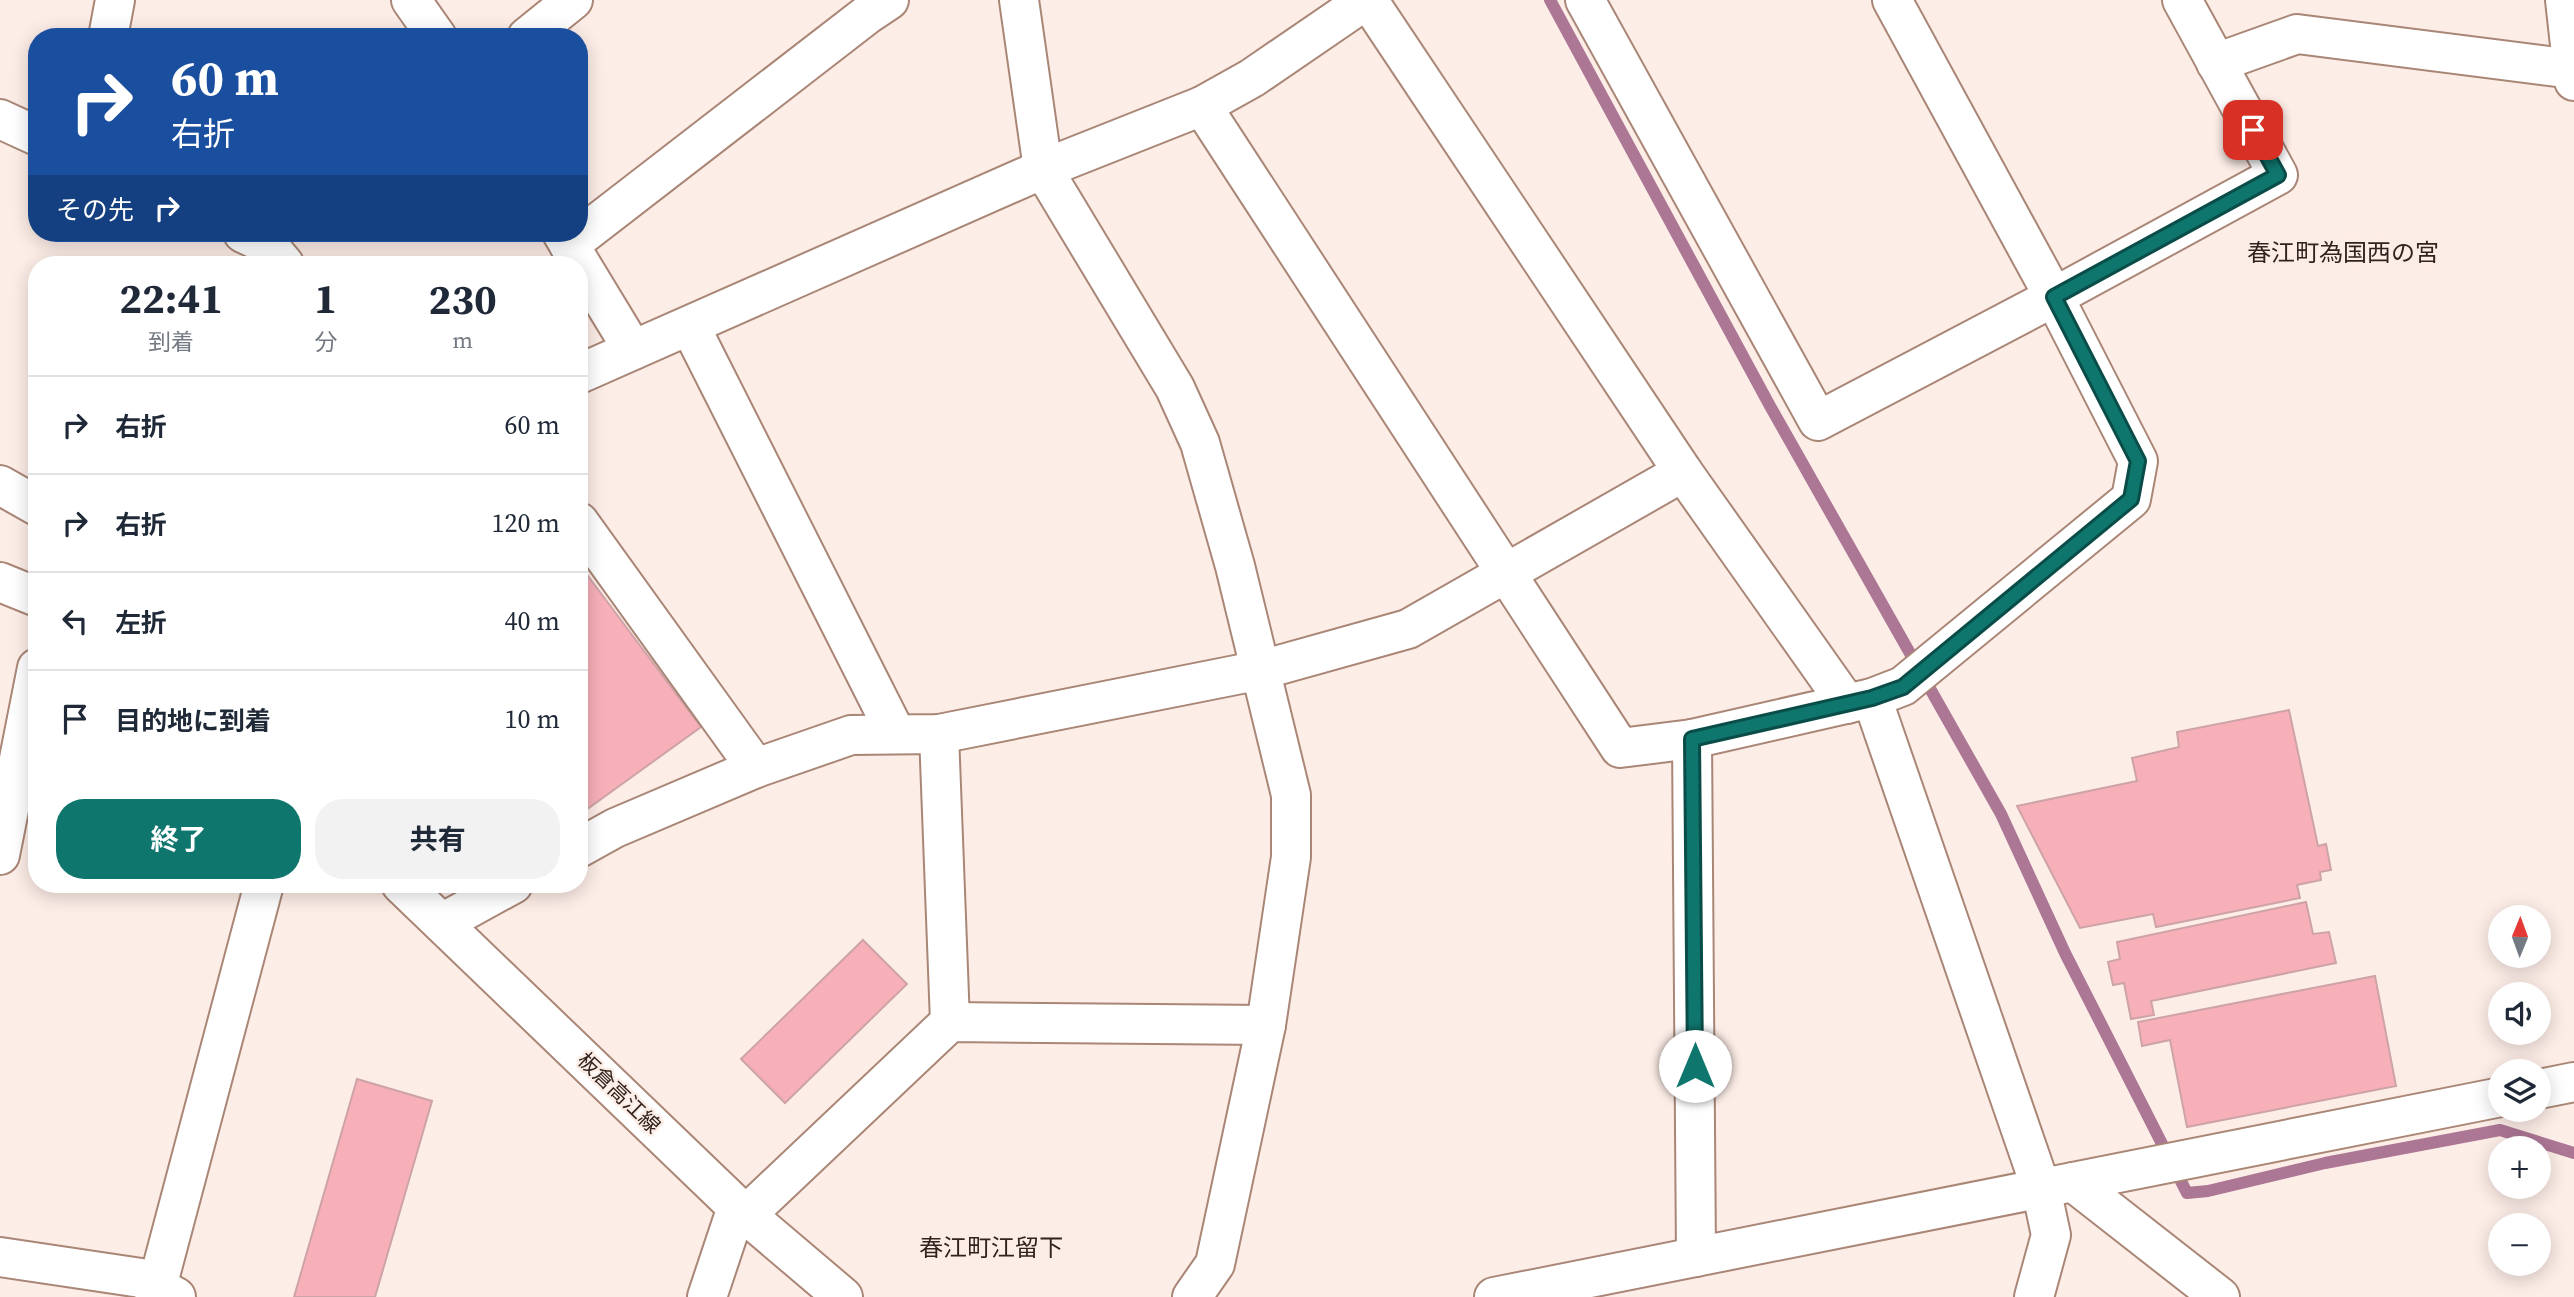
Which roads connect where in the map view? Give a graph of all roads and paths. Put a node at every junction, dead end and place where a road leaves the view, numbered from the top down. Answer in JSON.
{"nodes":[{"id":1,"x":115,"y":0,"type":"edge"},
{"id":2,"x":411,"y":0,"type":"edge"},
{"id":3,"x":573,"y":0,"type":"edge"},
{"id":4,"x":889,"y":0,"type":"edge"},
{"id":5,"x":1019,"y":0,"type":"edge"},
{"id":6,"x":1367,"y":0,"type":"edge"},
{"id":7,"x":1585,"y":0,"type":"edge"},
{"id":8,"x":1892,"y":0,"type":"edge"},
{"id":9,"x":2182,"y":0,"type":"edge"},
{"id":10,"x":2565,"y":0,"type":"edge"},
{"id":11,"x":110,"y":28,"type":"edge"},
{"id":12,"x":431,"y":28,"type":"edge"},
{"id":13,"x":538,"y":28,"type":"edge"},
{"id":14,"x":2216,"y":63,"type":"junction"},
{"id":15,"x":2574,"y":75,"type":"edge"},
{"id":16,"x":1202,"y":106,"type":"junction"},
{"id":17,"x":0,"y":119,"type":"edge"},
{"id":18,"x":28,"y":132,"type":"edge"},
{"id":19,"x":1044,"y":169,"type":"junction"},
{"id":20,"x":588,"y":222,"type":"edge"},
{"id":21,"x":588,"y":277,"type":"edge"},
{"id":22,"x":2054,"y":297,"type":"junction"},
{"id":23,"x":690,"y":326,"type":"junction"},
{"id":24,"x":633,"y":350,"type":"junction"},
{"id":25,"x":588,"y":370,"type":"edge"},
{"id":26,"x":1683,"y":472,"type":"junction"},
{"id":27,"x":0,"y":485,"type":"edge"},
{"id":28,"x":28,"y":501,"type":"edge"},
{"id":29,"x":588,"y":535,"type":"edge"},
{"id":30,"x":1507,"y":572,"type":"junction"},
{"id":31,"x":0,"y":582,"type":"edge"},
{"id":32,"x":28,"y":593,"type":"edge"},
{"id":33,"x":1261,"y":670,"type":"junction"},
{"id":34,"x":1859,"y":701,"type":"junction"},
{"id":35,"x":28,"y":713,"type":"edge"},
{"id":36,"x":897,"y":734,"type":"junction"},
{"id":37,"x":939,"y":734,"type":"junction"},
{"id":38,"x":1692,"y":739,"type":"junction"},
{"id":39,"x":755,"y":768,"type":"junction"},
{"id":40,"x":588,"y":843,"type":"edge"},
{"id":41,"x":0,"y":855,"type":"edge"},
{"id":42,"x":262,"y":893,"type":"edge"},
{"id":43,"x":410,"y":893,"type":"edge"},
{"id":44,"x":497,"y":893,"type":"edge"},
{"id":45,"x":442,"y":923,"type":"junction"},
{"id":46,"x":950,"y":1022,"type":"junction"},
{"id":47,"x":1266,"y":1025,"type":"junction"},
{"id":48,"x":2574,"y":1082,"type":"edge"},
{"id":49,"x":2551,"y":1087,"type":"edge"},
{"id":50,"x":2488,"y":1100,"type":"edge"},
{"id":51,"x":2057,"y":1185,"type":"junction"},
{"id":52,"x":741,"y":1211,"type":"junction"},
{"id":53,"x":0,"y":1257,"type":"edge"},
{"id":54,"x":1696,"y":1257,"type":"junction"},
{"id":55,"x":1562,"y":1290,"type":"edge"},
{"id":56,"x":166,"y":1292,"type":"edge"},
{"id":57,"x":706,"y":1297,"type":"edge"},
{"id":58,"x":843,"y":1297,"type":"edge"},
{"id":59,"x":1192,"y":1297,"type":"edge"},
{"id":60,"x":1494,"y":1297,"type":"edge"},
{"id":61,"x":2034,"y":1297,"type":"edge"},
{"id":62,"x":2220,"y":1297,"type":"edge"}],
"edges":[{"from":1,"to":11,"type":"street"},
{"from":2,"to":12,"type":"street"},
{"from":3,"to":13,"type":"street"},
{"from":4,"to":20,"type":"street"},
{"from":5,"to":19,"type":"street"},
{"from":6,"to":16,"type":"street"},
{"from":6,"to":26,"type":"street"},
{"from":7,"to":22,"type":"street"},
{"from":8,"to":22,"type":"street"},
{"from":9,"to":14,"type":"street"},
{"from":10,"to":15,"type":"street"},
{"from":14,"to":15,"type":"street"},
{"from":14,"to":22,"type":"street"},
{"from":16,"to":19,"type":"street"},
{"from":16,"to":30,"type":"street"},
{"from":17,"to":18,"type":"street"},
{"from":19,"to":23,"type":"street"},
{"from":19,"to":33,"type":"street"},
{"from":21,"to":24,"type":"street"},
{"from":22,"to":34,"type":"street"},
{"from":23,"to":24,"type":"street"},
{"from":23,"to":36,"type":"street"},
{"from":24,"to":25,"type":"street"},
{"from":26,"to":30,"type":"street"},
{"from":26,"to":34,"type":"street"},
{"from":27,"to":28,"type":"street"},
{"from":29,"to":39,"type":"street"},
{"from":30,"to":33,"type":"street"},
{"from":30,"to":38,"type":"street"},
{"from":31,"to":32,"type":"street"},
{"from":33,"to":37,"type":"street"},
{"from":33,"to":47,"type":"street"},
{"from":34,"to":38,"type":"street"},
{"from":34,"to":51,"type":"street"},
{"from":35,"to":41,"type":"street"},
{"from":36,"to":37,"type":"street"},
{"from":36,"to":39,"type":"street"},
{"from":37,"to":46,"type":"street"},
{"from":38,"to":54,"type":"street"},
{"from":39,"to":40,"type":"street"},
{"from":42,"to":56,"type":"street"},
{"from":43,"to":45,"type":"street","name":"板倉高江線"},
{"from":44,"to":45,"type":"street"},
{"from":45,"to":52,"type":"street","name":"板倉高江線"},
{"from":46,"to":47,"type":"street"},
{"from":46,"to":52,"type":"street"},
{"from":47,"to":59,"type":"street"},
{"from":48,"to":49,"type":"street"},
{"from":50,"to":51,"type":"street"},
{"from":51,"to":54,"type":"street"},
{"from":51,"to":61,"type":"street"},
{"from":51,"to":62,"type":"street"},
{"from":52,"to":57,"type":"street"},
{"from":52,"to":58,"type":"street","name":"板倉高江線"},
{"from":53,"to":56,"type":"street"},
{"from":54,"to":55,"type":"street"},
{"from":55,"to":60,"type":"street"}]}
